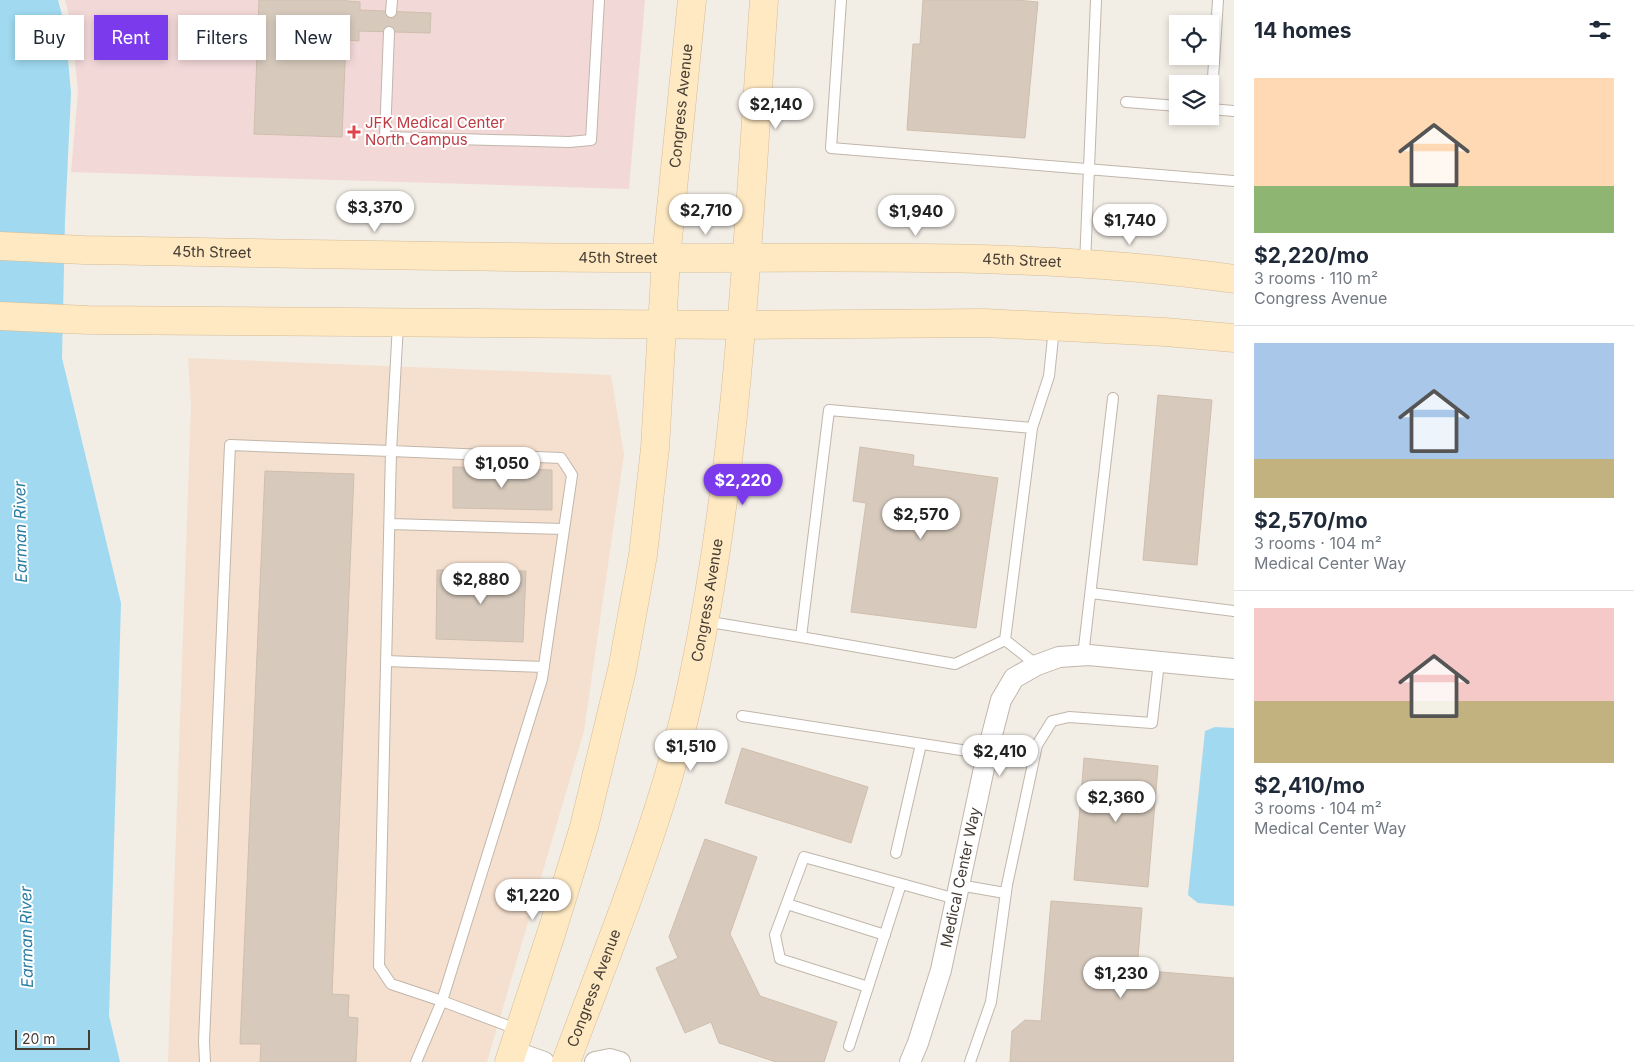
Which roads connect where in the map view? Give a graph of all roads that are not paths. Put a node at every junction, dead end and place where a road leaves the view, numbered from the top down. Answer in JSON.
{"nodes":[{"id":1,"x":392,"y":0,"type":"edge"},
{"id":2,"x":599,"y":0,"type":"edge"},
{"id":3,"x":692,"y":0,"type":"edge"},
{"id":4,"x":764,"y":0,"type":"edge"},
{"id":5,"x":842,"y":0,"type":"edge"},
{"id":6,"x":1096,"y":0,"type":"edge"},
{"id":7,"x":1218,"y":0,"type":"edge"},
{"id":8,"x":391,"y":12,"type":"dead end"},
{"id":9,"x":389,"y":32,"type":"dead end"},
{"id":10,"x":1213,"y":75,"type":"edge"},
{"id":11,"x":1126,"y":102,"type":"dead end"},
{"id":12,"x":1169,"y":105,"type":"edge"},
{"id":13,"x":1219,"y":110,"type":"edge"},
{"id":14,"x":1234,"y":111,"type":"edge"},
{"id":15,"x":1089,"y":169,"type":"junction"},
{"id":16,"x":1234,"y":181,"type":"edge"},
{"id":17,"x":0,"y":246,"type":"edge"},
{"id":18,"x":746,"y":257,"type":"junction"},
{"id":19,"x":666,"y":258,"type":"junction"},
{"id":20,"x":1085,"y":265,"type":"junction"},
{"id":21,"x":1234,"y":279,"type":"edge"},
{"id":22,"x":0,"y":316,"type":"edge"},
{"id":23,"x":398,"y":323,"type":"junction"},
{"id":24,"x":662,"y":325,"type":"junction"},
{"id":25,"x":740,"y":325,"type":"junction"},
{"id":26,"x":1054,"y":327,"type":"junction"},
{"id":27,"x":1234,"y":338,"type":"edge"},
{"id":28,"x":1113,"y":398,"type":"dead end"},
{"id":29,"x":1032,"y":428,"type":"junction"},
{"id":30,"x":392,"y":451,"type":"junction"},
{"id":31,"x":390,"y":524,"type":"junction"},
{"id":32,"x":564,"y":529,"type":"junction"},
{"id":33,"x":1090,"y":593,"type":"junction"},
{"id":34,"x":1234,"y":610,"type":"edge"},
{"id":35,"x":704,"y":621,"type":"junction"},
{"id":36,"x":801,"y":637,"type":"junction"},
{"id":37,"x":1005,"y":640,"type":"junction"},
{"id":38,"x":1083,"y":656,"type":"junction"},
{"id":39,"x":386,"y":661,"type":"junction"},
{"id":40,"x":1159,"y":662,"type":"junction"},
{"id":41,"x":1036,"y":665,"type":"junction"},
{"id":42,"x":544,"y":667,"type":"junction"},
{"id":43,"x":1234,"y":669,"type":"edge"},
{"id":44,"x":742,"y":716,"type":"dead end"},
{"id":45,"x":921,"y":744,"type":"junction"},
{"id":46,"x":987,"y":754,"type":"junction"},
{"id":47,"x":896,"y":853,"type":"dead end"},
{"id":48,"x":901,"y":884,"type":"junction"},
{"id":49,"x":958,"y":892,"type":"junction"},
{"id":50,"x":1005,"y":893,"type":"junction"},
{"id":51,"x":787,"y":904,"type":"junction"},
{"id":52,"x":885,"y":935,"type":"junction"},
{"id":53,"x":868,"y":987,"type":"junction"},
{"id":54,"x":442,"y":1001,"type":"junction"},
{"id":55,"x":849,"y":1046,"type":"dead end"},
{"id":56,"x":514,"y":1048,"type":"edge"},
{"id":57,"x":205,"y":1062,"type":"edge"},
{"id":58,"x":416,"y":1062,"type":"edge"},
{"id":59,"x":544,"y":1062,"type":"edge"},
{"id":60,"x":566,"y":1062,"type":"edge"},
{"id":61,"x":595,"y":1062,"type":"edge"},
{"id":62,"x":620,"y":1062,"type":"edge"},
{"id":63,"x":910,"y":1062,"type":"edge"},
{"id":64,"x":970,"y":1062,"type":"edge"}],
"edges":[{"from":1,"to":8,"type":"lane"},
{"from":2,"to":9,"type":"lane"},
{"from":3,"to":19,"type":"main road","name":"Congress Avenue"},
{"from":4,"to":18,"type":"main road","name":"Congress Avenue"},
{"from":5,"to":15,"type":"lane"},
{"from":6,"to":15,"type":"lane"},
{"from":7,"to":10,"type":"lane"},
{"from":11,"to":12,"type":"lane"},
{"from":13,"to":14,"type":"lane"},
{"from":15,"to":16,"type":"lane"},
{"from":15,"to":20,"type":"lane"},
{"from":17,"to":19,"type":"main road","name":"45th Street"},
{"from":18,"to":19,"type":"main road","name":"45th Street"},
{"from":18,"to":20,"type":"main road","name":"45th Street"},
{"from":18,"to":25,"type":"main road","name":"Congress Avenue"},
{"from":19,"to":24,"type":"main road","name":"Congress Avenue"},
{"from":20,"to":21,"type":"main road","name":"45th Street"},
{"from":22,"to":23,"type":"main road"},
{"from":23,"to":24,"type":"main road"},
{"from":23,"to":30,"type":"lane"},
{"from":24,"to":25,"type":"main road"},
{"from":24,"to":56,"type":"main road","name":"Congress Avenue"},
{"from":25,"to":26,"type":"main road"},
{"from":25,"to":35,"type":"main road","name":"Congress Avenue"},
{"from":26,"to":27,"type":"main road"},
{"from":26,"to":29,"type":"lane"},
{"from":28,"to":33,"type":"lane"},
{"from":29,"to":36,"type":"lane"},
{"from":29,"to":37,"type":"lane"},
{"from":30,"to":31,"type":"lane"},
{"from":30,"to":32,"type":"lane"},
{"from":30,"to":57,"type":"lane"},
{"from":31,"to":32,"type":"lane"},
{"from":31,"to":39,"type":"lane"},
{"from":32,"to":42,"type":"lane"},
{"from":33,"to":34,"type":"lane"},
{"from":33,"to":38,"type":"lane"},
{"from":35,"to":36,"type":"lane"},
{"from":35,"to":60,"type":"main road","name":"Congress Avenue"},
{"from":36,"to":37,"type":"lane"},
{"from":37,"to":41,"type":"lane"},
{"from":38,"to":40,"type":"street","name":"Medical Center Way"},
{"from":38,"to":41,"type":"street","name":"Medical Center Way"},
{"from":39,"to":42,"type":"lane"},
{"from":39,"to":54,"type":"lane"},
{"from":40,"to":43,"type":"street","name":"Medical Center Way"},
{"from":40,"to":50,"type":"lane"},
{"from":41,"to":46,"type":"street","name":"Medical Center Way"},
{"from":42,"to":54,"type":"lane"},
{"from":44,"to":45,"type":"lane"},
{"from":45,"to":46,"type":"lane"},
{"from":45,"to":47,"type":"lane"},
{"from":46,"to":49,"type":"street","name":"Medical Center Way"},
{"from":48,"to":49,"type":"lane"},
{"from":48,"to":51,"type":"lane"},
{"from":48,"to":52,"type":"lane"},
{"from":49,"to":50,"type":"lane"},
{"from":49,"to":63,"type":"street","name":"Medical Center Way"},
{"from":50,"to":64,"type":"lane"},
{"from":51,"to":52,"type":"lane"},
{"from":51,"to":53,"type":"lane"},
{"from":52,"to":53,"type":"lane"},
{"from":53,"to":55,"type":"lane"},
{"from":54,"to":56,"type":"lane"},
{"from":54,"to":58,"type":"lane"},
{"from":56,"to":59,"type":"street"},
{"from":61,"to":62,"type":"street"}]}
